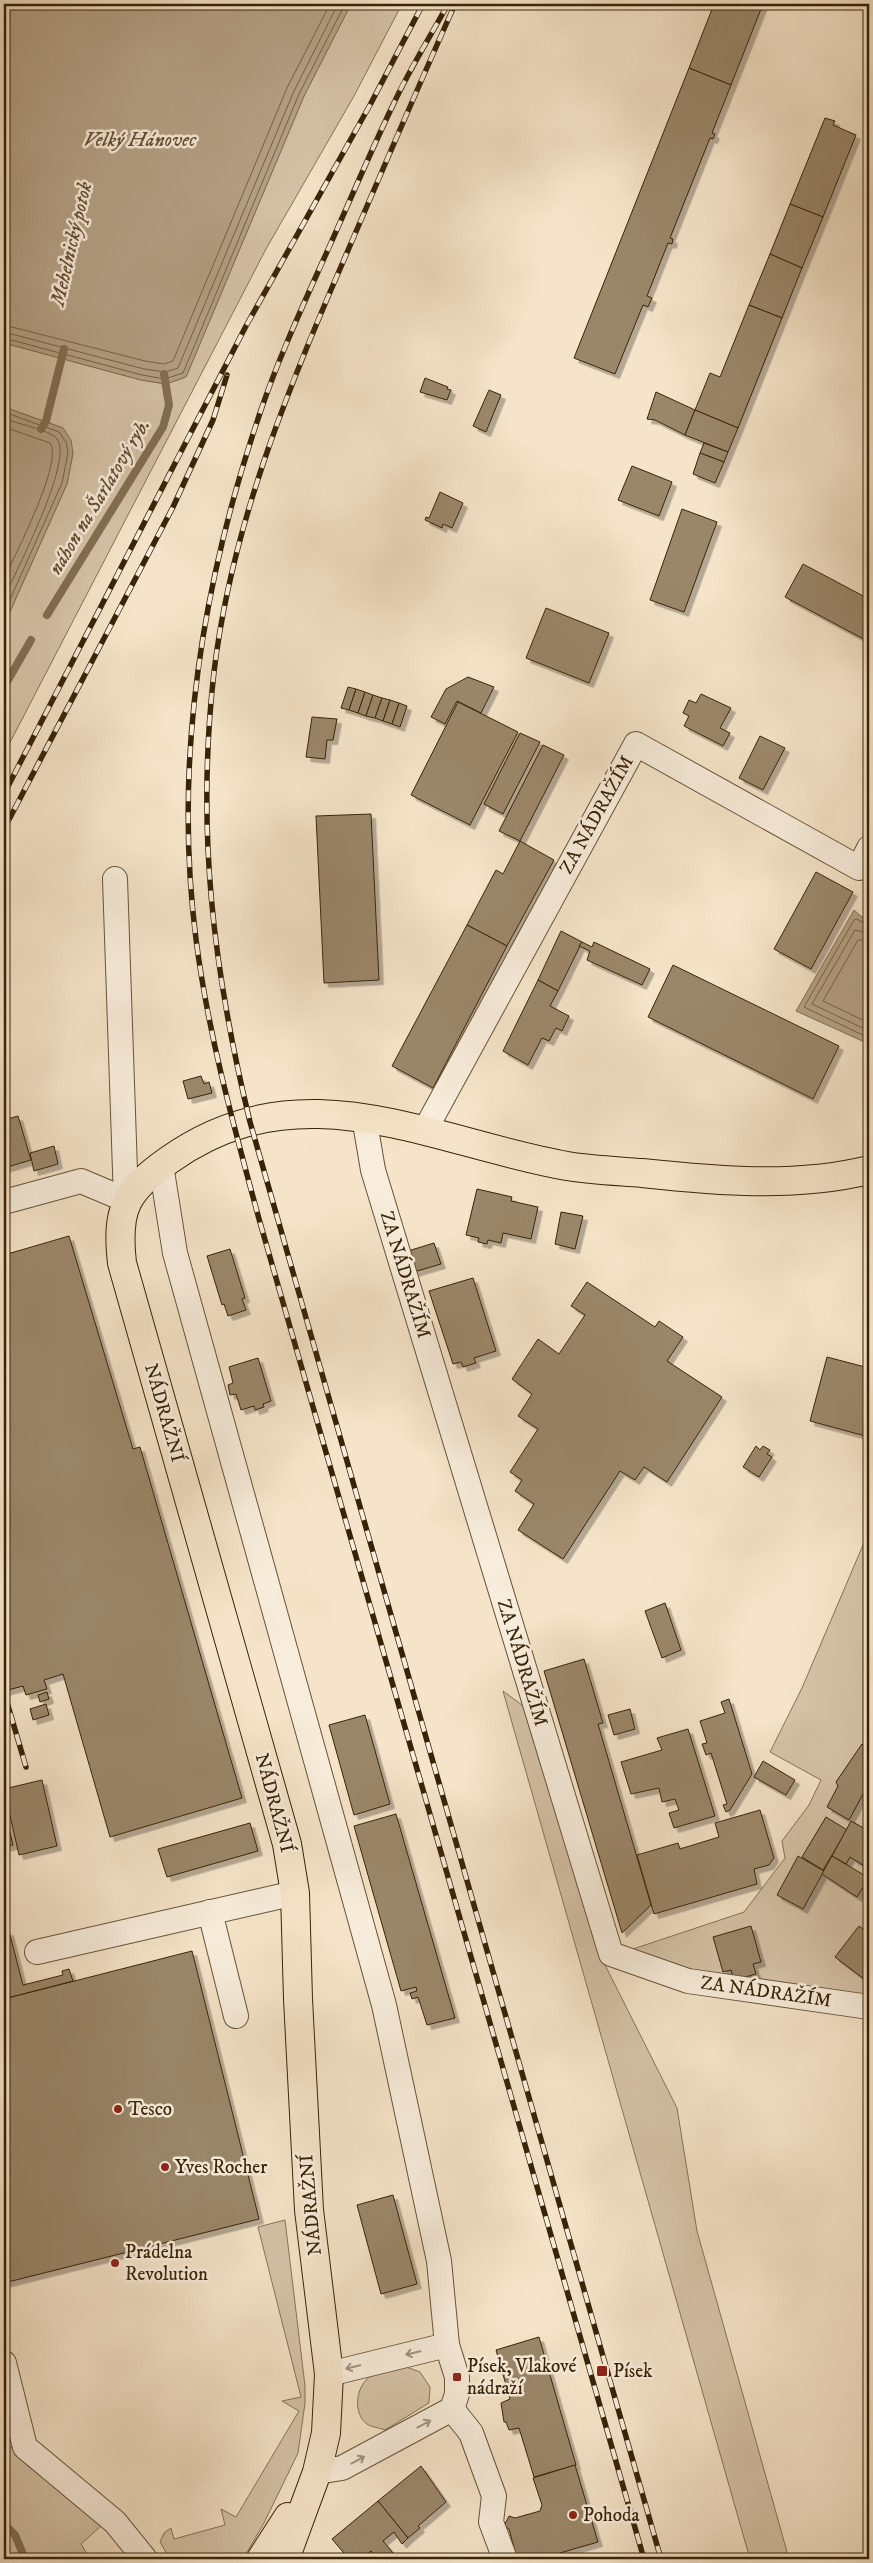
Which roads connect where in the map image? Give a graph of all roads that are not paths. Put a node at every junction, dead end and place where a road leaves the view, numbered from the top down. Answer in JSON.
{"nodes":[{"id":1,"x":869,"y":848,"type":"edge"},
{"id":2,"x":115,"y":879,"type":"dead end"},
{"id":3,"x":364,"y":1116,"type":"junction"},
{"id":4,"x":425,"y":1130,"type":"junction"},
{"id":5,"x":161,"y":1165,"type":"junction"},
{"id":6,"x":869,"y":1170,"type":"edge"},
{"id":7,"x":126,"y":1200,"type":"junction"},
{"id":8,"x":4,"y":1202,"type":"edge"},
{"id":9,"x":295,"y":1893,"type":"junction"},
{"id":10,"x":210,"y":1912,"type":"junction"},
{"id":11,"x":37,"y":1952,"type":"dead end"},
{"id":12,"x":869,"y":2007,"type":"edge"},
{"id":13,"x":236,"y":2016,"type":"dead end"},
{"id":14,"x":447,"y":2345,"type":"junction"},
{"id":15,"x":4,"y":2362,"type":"edge"},
{"id":16,"x":329,"y":2374,"type":"junction"},
{"id":17,"x":452,"y":2409,"type":"junction"},
{"id":18,"x":316,"y":2472,"type":"junction"},
{"id":19,"x":145,"y":2559,"type":"edge"},
{"id":20,"x":261,"y":2559,"type":"edge"},
{"id":21,"x":285,"y":2559,"type":"edge"},
{"id":22,"x":505,"y":2559,"type":"edge"}],
"edges":[{"from":1,"to":4,"type":"street","name":"ZA NÁDRAŽÍM"},
{"from":2,"to":7,"type":"street"},
{"from":3,"to":4,"type":"main road"},
{"from":3,"to":5,"type":"main road"},
{"from":3,"to":12,"type":"street","name":"ZA NÁDRAŽÍM"},
{"from":4,"to":6,"type":"main road"},
{"from":5,"to":7,"type":"main road"},
{"from":5,"to":14,"type":"street"},
{"from":7,"to":8,"type":"street"},
{"from":7,"to":9,"type":"main road","name":"NÁDRAŽNÍ"},
{"from":9,"to":10,"type":"street"},
{"from":9,"to":16,"type":"main road","name":"NÁDRAŽNÍ"},
{"from":10,"to":11,"type":"street"},
{"from":10,"to":13,"type":"street"},
{"from":14,"to":16,"type":"street","one_way":true},
{"from":14,"to":17,"type":"street"},
{"from":15,"to":19,"type":"street"},
{"from":16,"to":18,"type":"main road","name":"NÁDRAŽNÍ"},
{"from":18,"to":17,"type":"street","one_way":true},
{"from":17,"to":22,"type":"street"},
{"from":18,"to":20,"type":"main road","name":"NÁDRAŽNÍ"},
{"from":18,"to":21,"type":"main road","name":"NÁDRAŽNÍ"}]}
